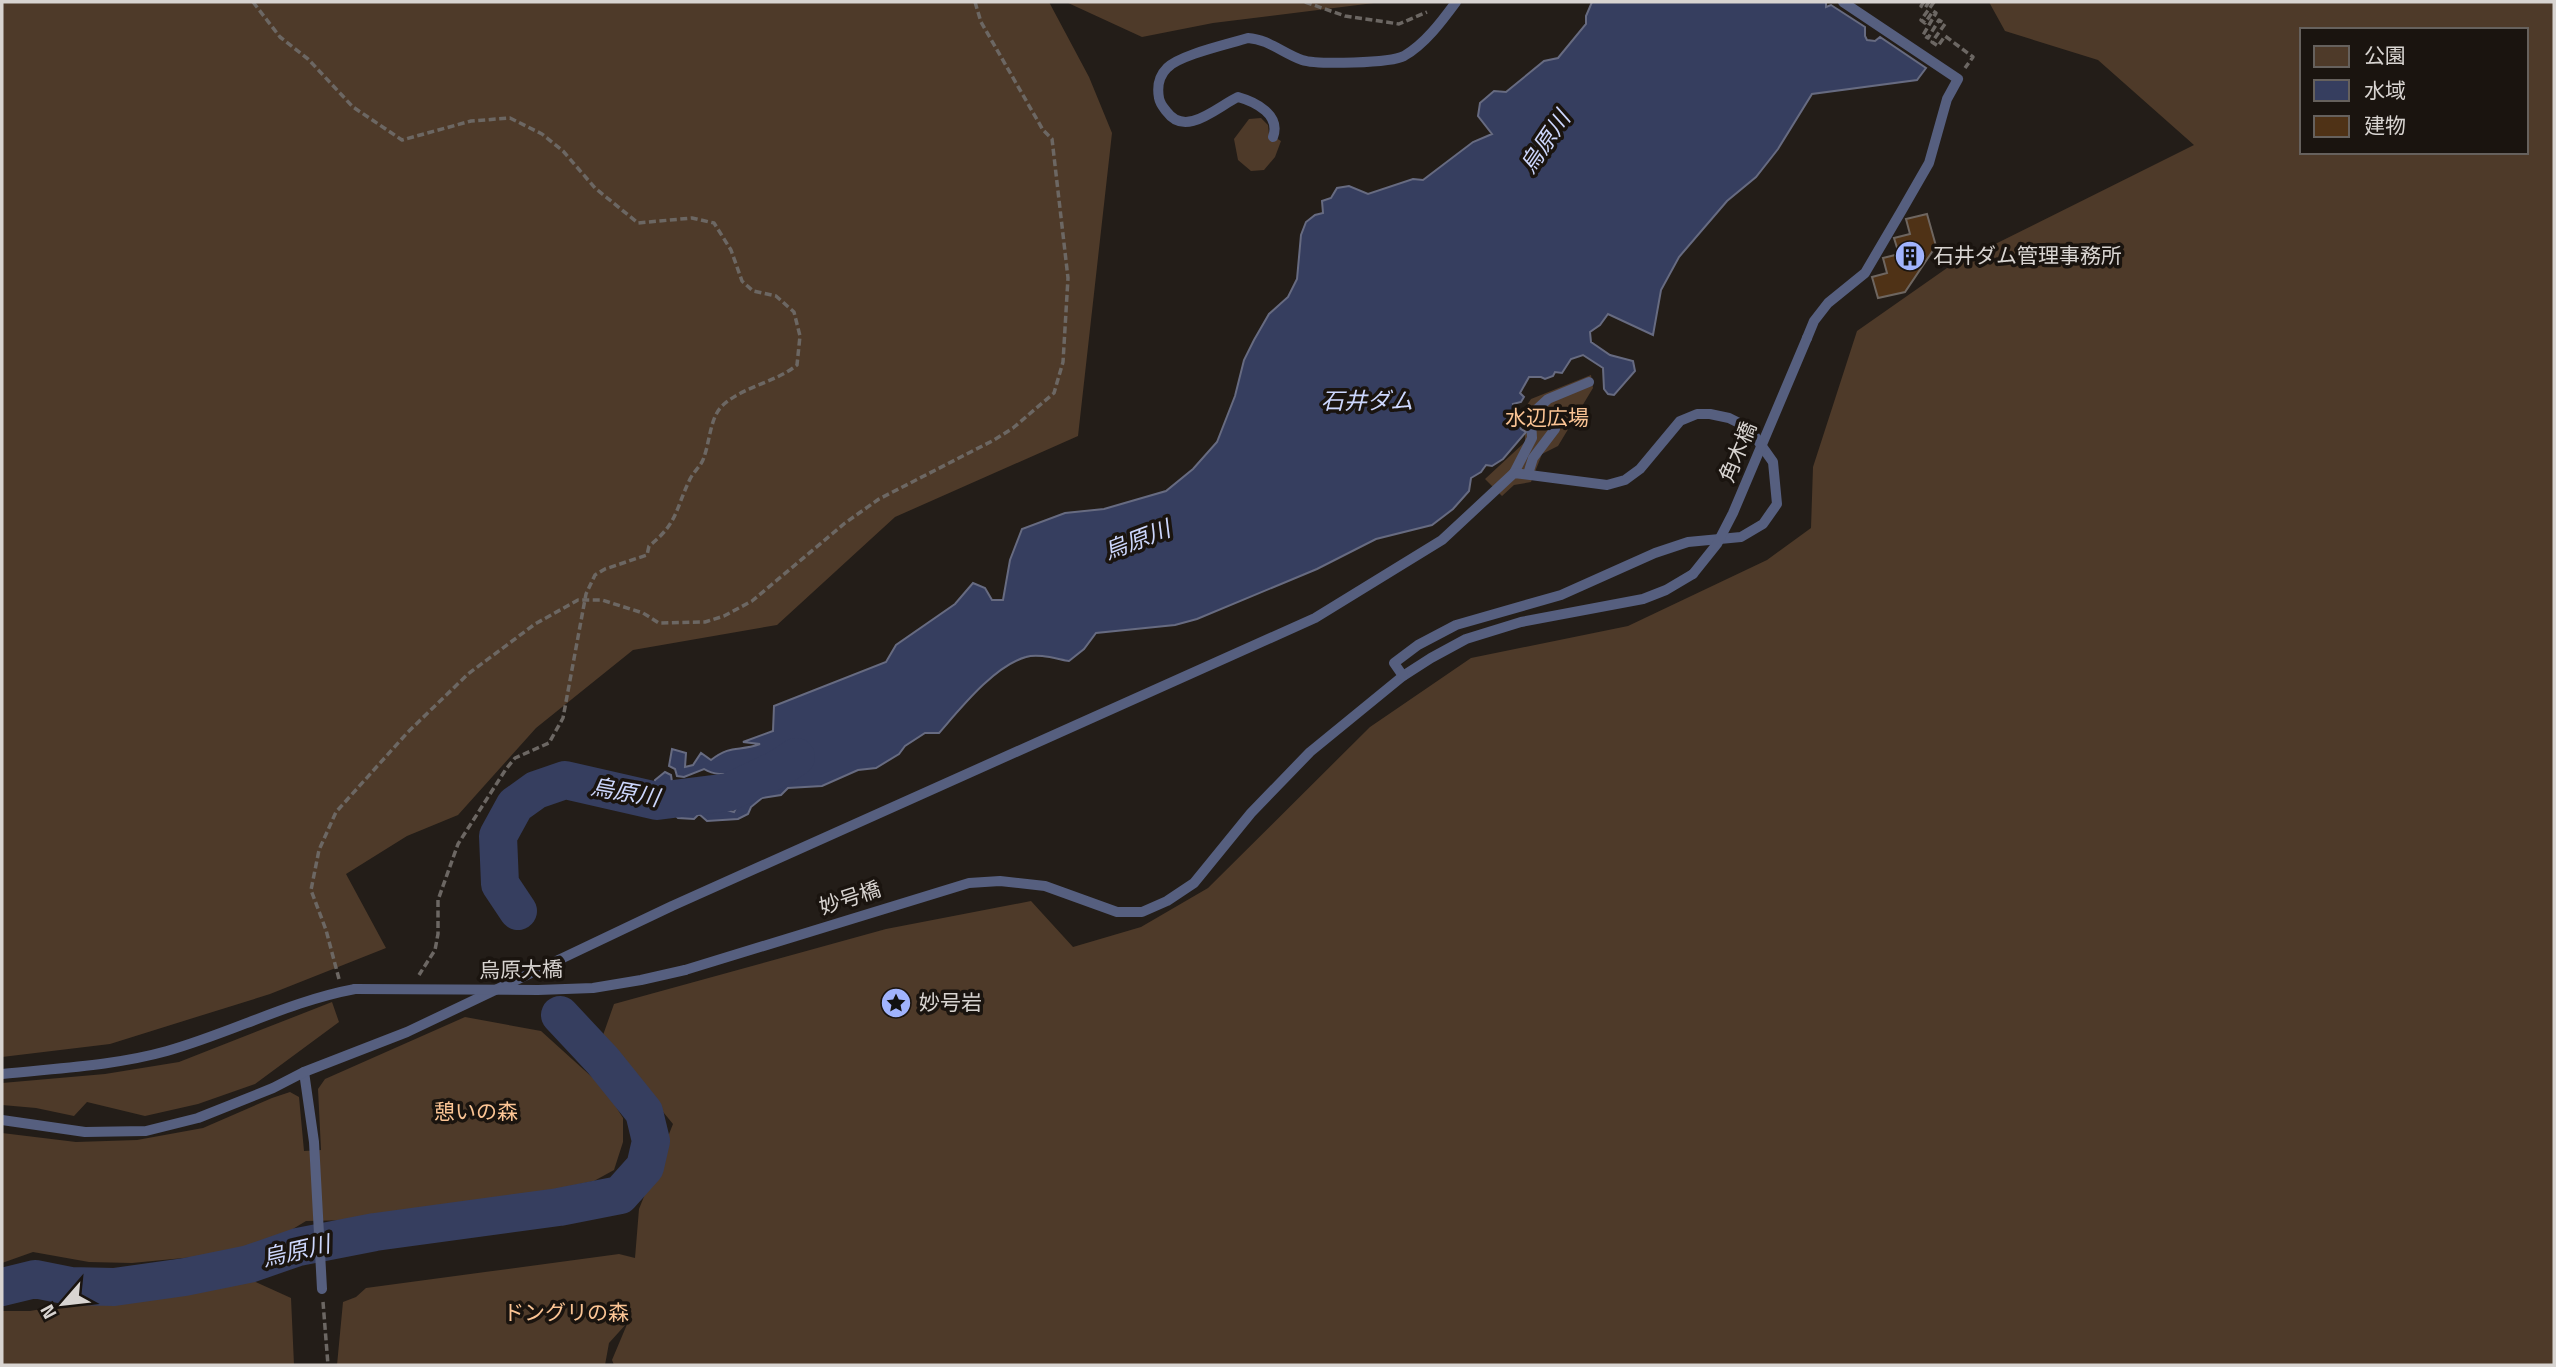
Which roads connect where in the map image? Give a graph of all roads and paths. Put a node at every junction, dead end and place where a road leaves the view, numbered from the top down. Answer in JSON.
{"nodes":[{"id":1,"x":253,"y":2,"type":"edge"},
{"id":2,"x":975,"y":2,"type":"edge"},
{"id":3,"x":1305,"y":2,"type":"edge"},
{"id":4,"x":1455,"y":2,"type":"edge"},
{"id":5,"x":1843,"y":2,"type":"edge"},
{"id":6,"x":1929,"y":2,"type":"edge"},
{"id":7,"x":1433,"y":8,"type":"dead end"},
{"id":8,"x":1963,"y":50,"type":"dead end"},
{"id":9,"x":1273,"y":137,"type":"dead end"},
{"id":10,"x":1589,"y":382,"type":"dead end"},
{"id":11,"x":1555,"y":429,"type":"dead end"},
{"id":12,"x":1514,"y":473,"type":"junction"},
{"id":13,"x":1528,"y":474,"type":"junction"},
{"id":14,"x":1693,"y":574,"type":"joint"},
{"id":15,"x":585,"y":600,"type":"junction"},
{"id":16,"x":1403,"y":677,"type":"junction"},
{"id":17,"x":684,"y":970,"type":"joint"},
{"id":18,"x":413,"y":984,"type":"dead end"},
{"id":19,"x":341,"y":991,"type":"junction"},
{"id":20,"x":304,"y":1072,"type":"junction"},
{"id":21,"x":2,"y":1074,"type":"edge"},
{"id":22,"x":2,"y":1120,"type":"edge"},
{"id":23,"x":322,"y":1289,"type":"joint"},
{"id":24,"x":328,"y":1365,"type":"edge"}],
"edges":[{"from":1,"to":15,"type":"path"},
{"from":2,"to":15,"type":"path"},
{"from":3,"to":7,"type":"path"},
{"from":4,"to":9,"type":"lane"},
{"from":5,"to":14,"type":"lane","name":"角木橋","bridge":true},
{"from":6,"to":8,"type":"path"},
{"from":10,"to":12,"type":"lane"},
{"from":11,"to":13,"type":"lane"},
{"from":12,"to":13,"type":"lane"},
{"from":12,"to":20,"type":"lane"},
{"from":13,"to":16,"type":"lane"},
{"from":14,"to":16,"type":"lane","name":"妙号橋"},
{"from":15,"to":18,"type":"path"},
{"from":15,"to":19,"type":"path"},
{"from":16,"to":17,"type":"lane","name":"妙号橋"},
{"from":17,"to":19,"type":"lane","name":"烏原大橋","bridge":true},
{"from":19,"to":21,"type":"lane","name":"烏原大橋"},
{"from":20,"to":22,"type":"lane"},
{"from":20,"to":23,"type":"lane"},
{"from":23,"to":24,"type":"path"}]}
